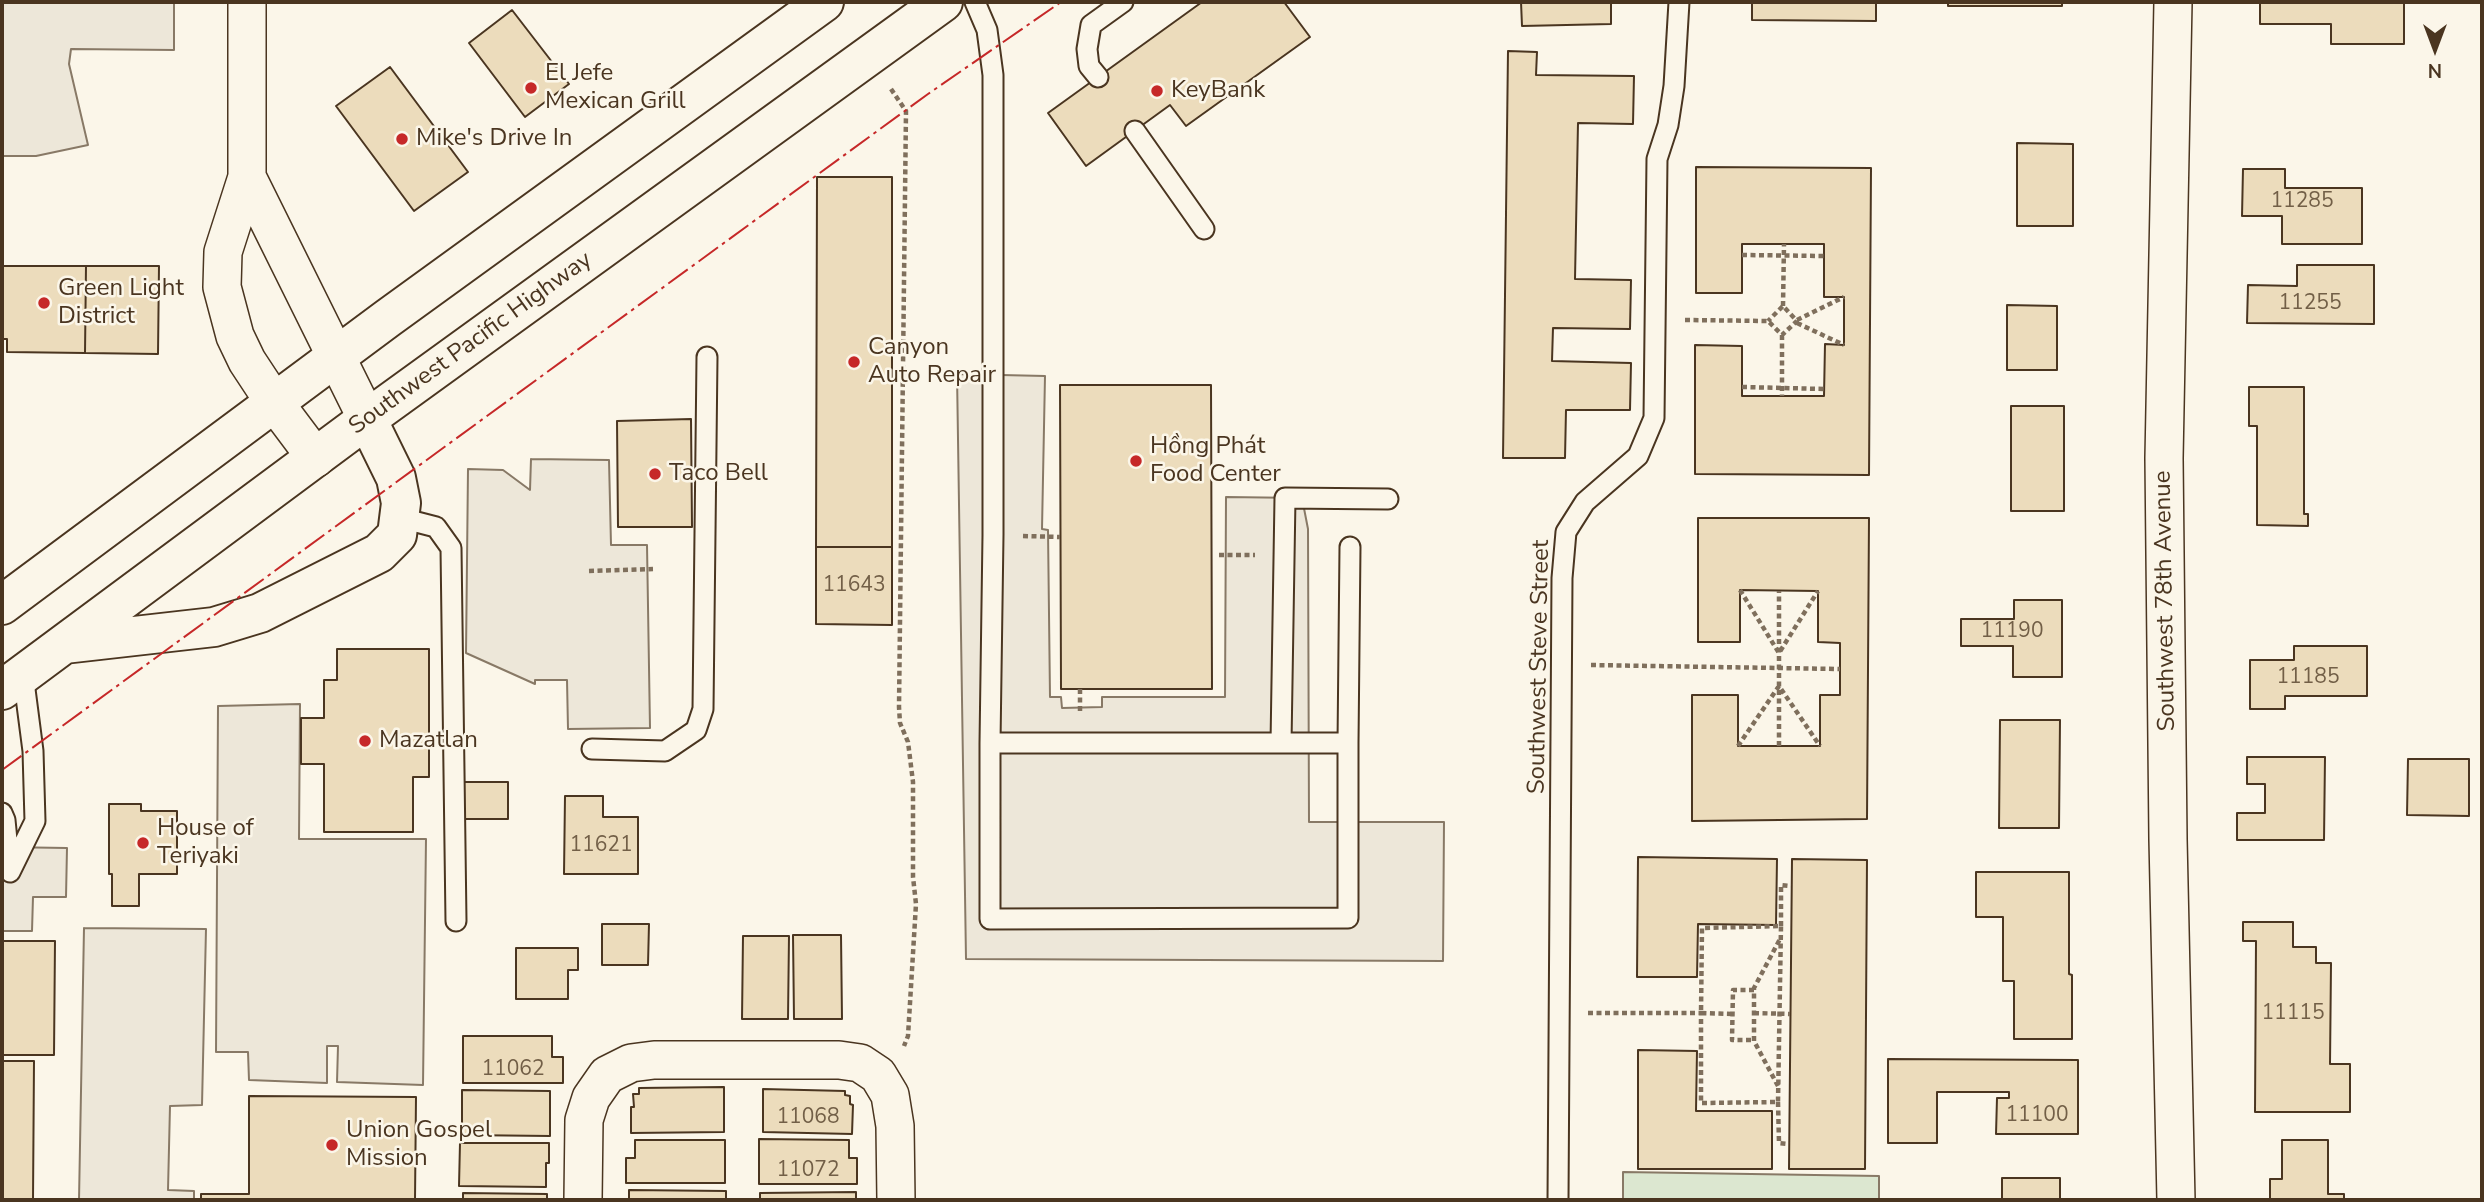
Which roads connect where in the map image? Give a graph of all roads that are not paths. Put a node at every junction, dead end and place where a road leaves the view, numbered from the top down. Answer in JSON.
{"nodes":[{"id":1,"x":247,"y":2,"type":"edge"},
{"id":2,"x":824,"y":2,"type":"edge"},
{"id":3,"x":943,"y":2,"type":"edge"},
{"id":4,"x":975,"y":2,"type":"edge"},
{"id":5,"x":1123,"y":2,"type":"edge"},
{"id":6,"x":1679,"y":2,"type":"edge"},
{"id":7,"x":2173,"y":2,"type":"edge"},
{"id":8,"x":1098,"y":78,"type":"dead end"},
{"id":9,"x":1135,"y":131,"type":"dead end"},
{"id":10,"x":247,"y":177,"type":"junction"},
{"id":11,"x":1204,"y":229,"type":"dead end"},
{"id":12,"x":336,"y":356,"type":"junction"},
{"id":13,"x":707,"y":357,"type":"dead end"},
{"id":14,"x":274,"y":402,"type":"junction"},
{"id":15,"x":367,"y":419,"type":"junction"},
{"id":16,"x":316,"y":458,"type":"junction"},
{"id":17,"x":1388,"y":499,"type":"dead end"},
{"id":18,"x":401,"y":518,"type":"junction"},
{"id":19,"x":1350,"y":547,"type":"dead end"},
{"id":20,"x":2,"y":605,"type":"edge"},
{"id":21,"x":62,"y":644,"type":"junction"},
{"id":22,"x":12,"y":682,"type":"edge"},
{"id":23,"x":990,"y":743,"type":"junction"},
{"id":24,"x":1281,"y":743,"type":"junction"},
{"id":25,"x":1348,"y":743,"type":"junction"},
{"id":26,"x":592,"y":749,"type":"dead end"},
{"id":27,"x":2,"y":813,"type":"edge"},
{"id":28,"x":6,"y":872,"type":"edge"},
{"id":29,"x":456,"y":921,"type":"dead end"},
{"id":30,"x":583,"y":1200,"type":"edge"},
{"id":31,"x":896,"y":1200,"type":"edge"},
{"id":32,"x":1558,"y":1200,"type":"edge"},
{"id":33,"x":2176,"y":1200,"type":"edge"}],
"edges":[{"from":1,"to":10,"type":"street"},
{"from":2,"to":12,"type":"highway"},
{"from":3,"to":15,"type":"highway","name":"Southwest Pacific Highway"},
{"from":4,"to":23,"type":"lane"},
{"from":5,"to":8,"type":"lane"},
{"from":6,"to":32,"type":"lane","name":"Southwest Steve Street"},
{"from":7,"to":33,"type":"street","name":"Southwest 78th Avenue"},
{"from":9,"to":11,"type":"lane"},
{"from":10,"to":12,"type":"street"},
{"from":10,"to":14,"type":"street"},
{"from":12,"to":14,"type":"highway"},
{"from":12,"to":15,"type":"street"},
{"from":13,"to":26,"type":"lane"},
{"from":14,"to":16,"type":"street"},
{"from":14,"to":20,"type":"highway"},
{"from":15,"to":16,"type":"highway","name":"Southwest Pacific Highway"},
{"from":15,"to":18,"type":"highway"},
{"from":16,"to":21,"type":"highway","name":"Southwest Pacific Highway"},
{"from":17,"to":24,"type":"lane"},
{"from":18,"to":21,"type":"highway"},
{"from":18,"to":29,"type":"lane"},
{"from":19,"to":25,"type":"lane"},
{"from":21,"to":22,"type":"highway","name":"Southwest Pacific Highway"},
{"from":22,"to":28,"type":"lane"},
{"from":23,"to":24,"type":"lane"},
{"from":23,"to":25,"type":"lane"},
{"from":24,"to":25,"type":"lane"},
{"from":27,"to":28,"type":"lane"},
{"from":30,"to":31,"type":"street"}]}
